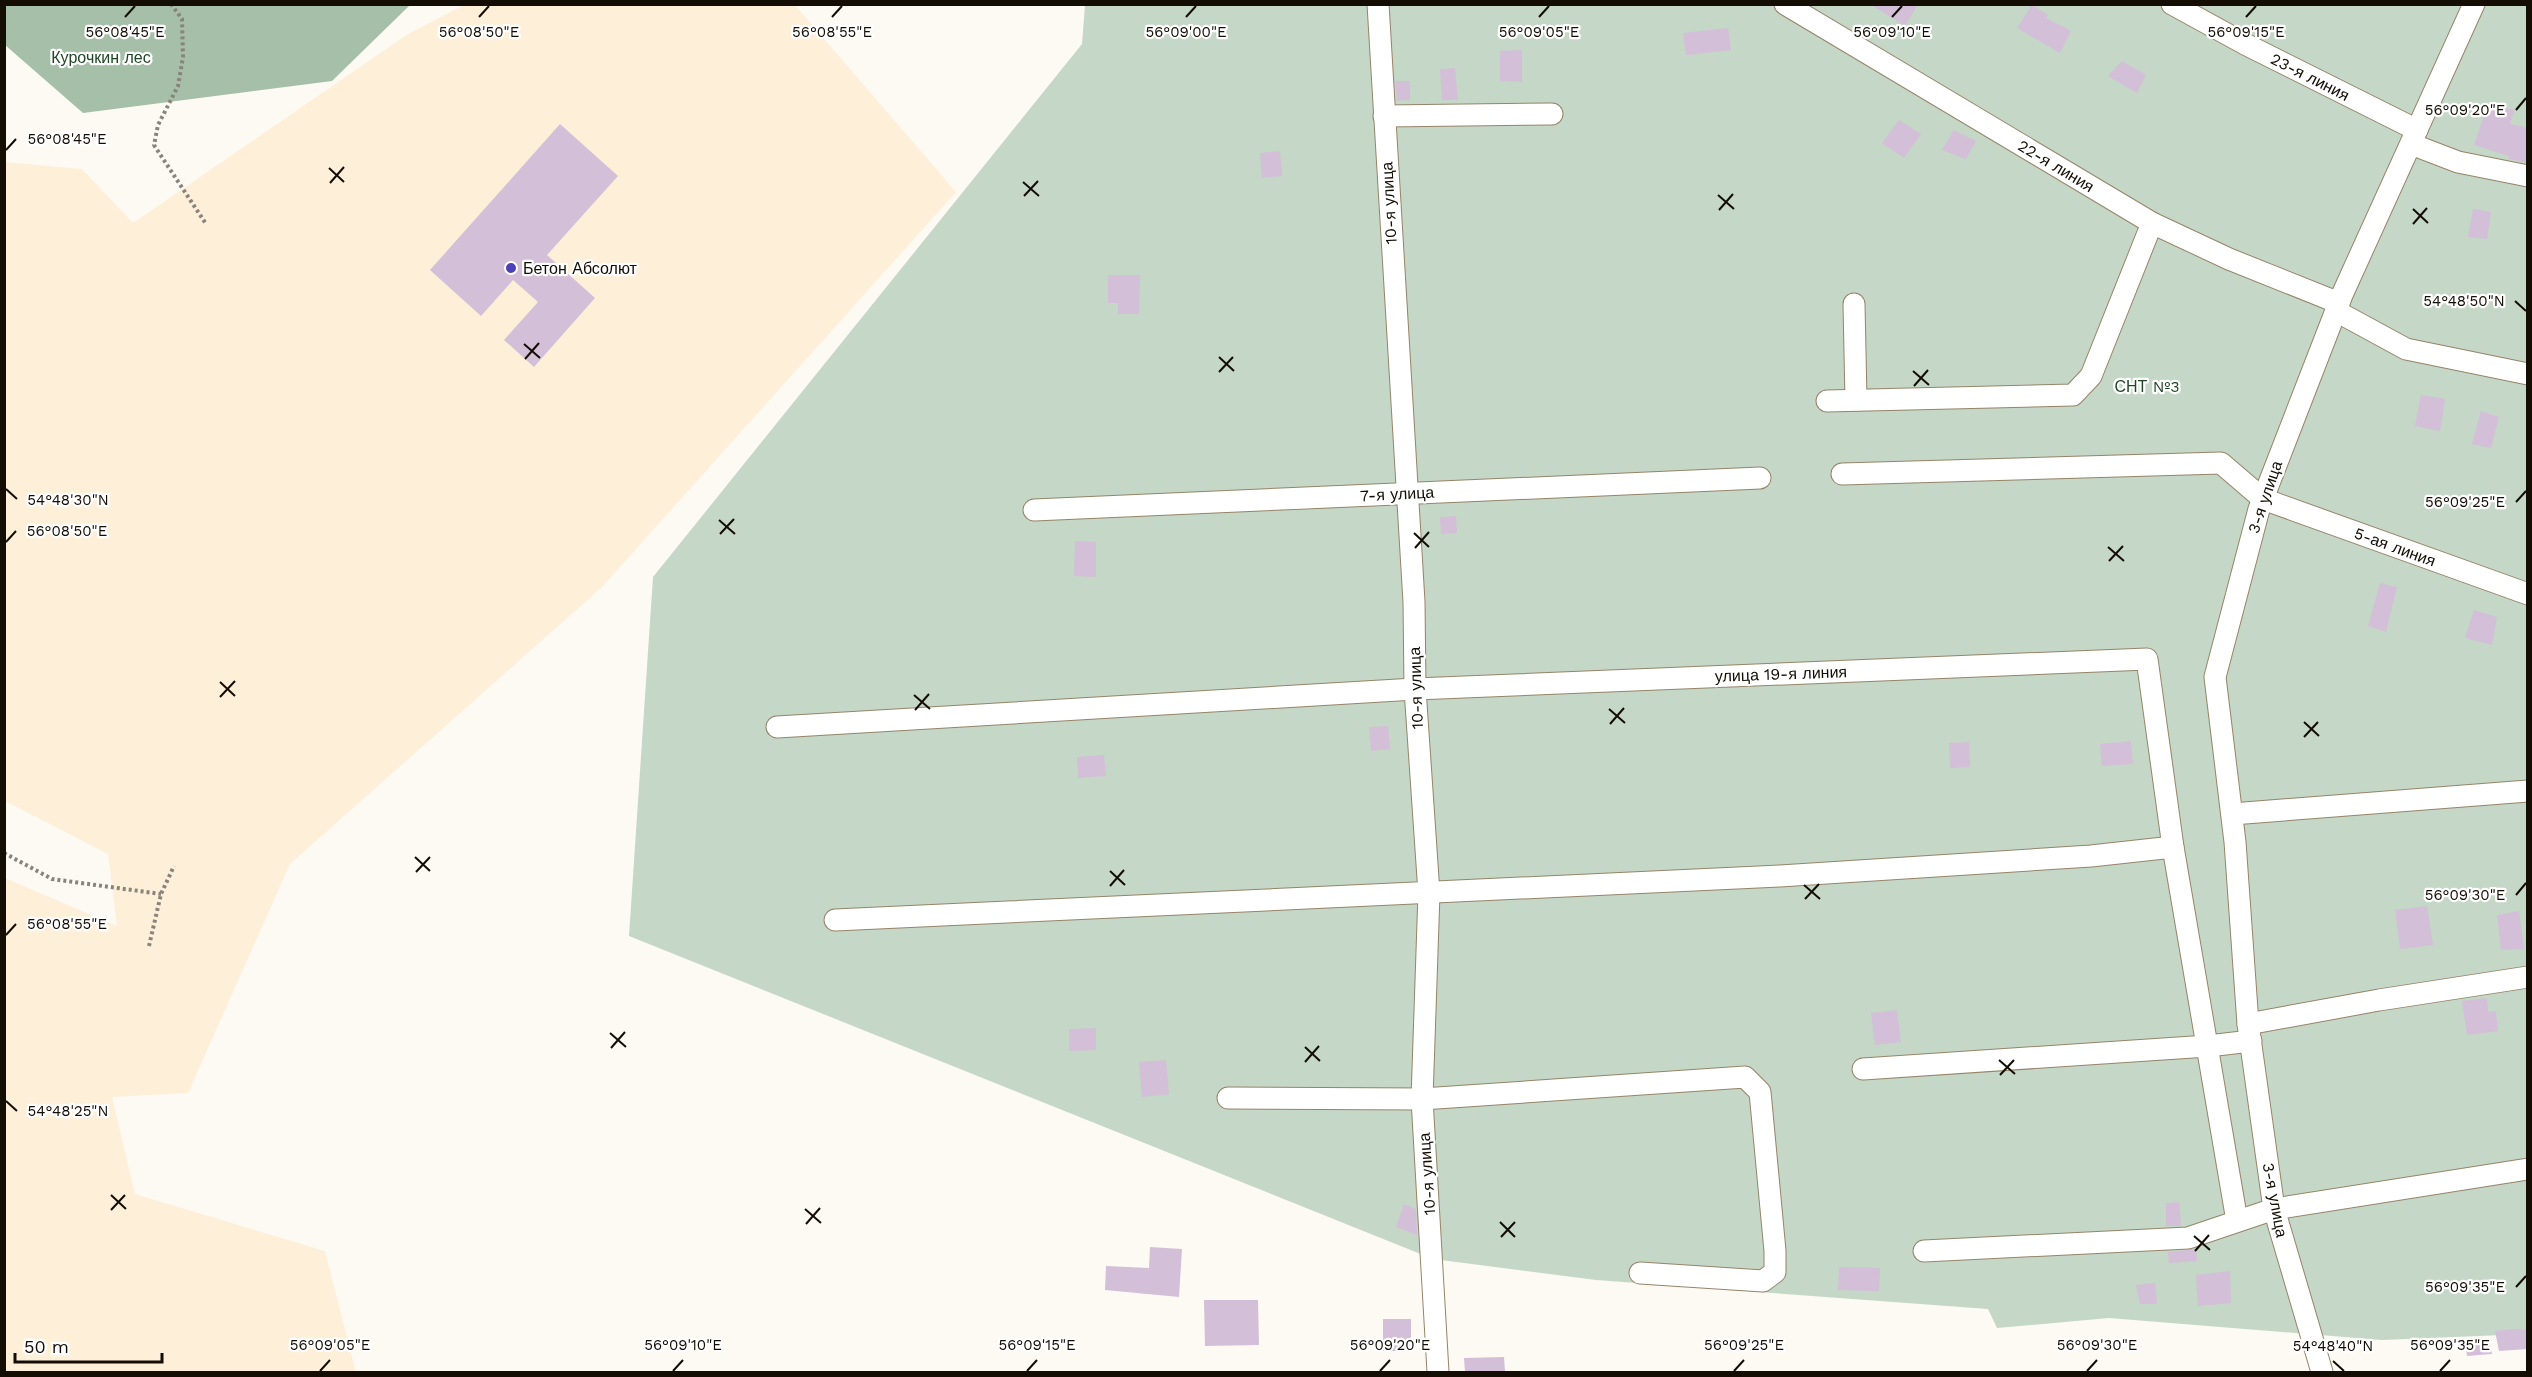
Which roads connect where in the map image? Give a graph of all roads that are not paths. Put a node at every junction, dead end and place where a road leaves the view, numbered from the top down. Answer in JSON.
{"nodes":[{"id":1,"x":1378,"y":4,"type":"edge"},
{"id":2,"x":1785,"y":4,"type":"edge"},
{"id":3,"x":2172,"y":4,"type":"edge"},
{"id":4,"x":2474,"y":4,"type":"edge"},
{"id":5,"x":1552,"y":114,"type":"dead end"},
{"id":6,"x":1384,"y":116,"type":"junction"},
{"id":7,"x":2414,"y":137,"type":"junction"},
{"id":8,"x":2528,"y":176,"type":"edge"},
{"id":9,"x":2152,"y":223,"type":"junction"},
{"id":10,"x":1854,"y":304,"type":"dead end"},
{"id":11,"x":2337,"y":307,"type":"junction"},
{"id":12,"x":2528,"y":374,"type":"edge"},
{"id":13,"x":1856,"y":400,"type":"junction"},
{"id":14,"x":1827,"y":401,"type":"dead end"},
{"id":15,"x":1842,"y":474,"type":"dead end"},
{"id":16,"x":1760,"y":478,"type":"dead end"},
{"id":17,"x":1406,"y":494,"type":"junction"},
{"id":18,"x":2263,"y":499,"type":"junction"},
{"id":19,"x":1034,"y":510,"type":"dead end"},
{"id":20,"x":2528,"y":594,"type":"edge"},
{"id":21,"x":1415,"y":689,"type":"junction"},
{"id":22,"x":777,"y":726,"type":"dead end"},
{"id":23,"x":2528,"y":790,"type":"edge"},
{"id":24,"x":2232,"y":814,"type":"junction"},
{"id":25,"x":2173,"y":847,"type":"junction"},
{"id":26,"x":1429,"y":893,"type":"junction"},
{"id":27,"x":835,"y":920,"type":"dead end"},
{"id":28,"x":2528,"y":977,"type":"edge"},
{"id":29,"x":2249,"y":1032,"type":"junction"},
{"id":30,"x":2208,"y":1046,"type":"junction"},
{"id":31,"x":1863,"y":1069,"type":"dead end"},
{"id":32,"x":1228,"y":1098,"type":"dead end"},
{"id":33,"x":1422,"y":1099,"type":"junction"},
{"id":34,"x":2528,"y":1169,"type":"edge"},
{"id":35,"x":2274,"y":1209,"type":"junction"},
{"id":36,"x":2237,"y":1221,"type":"junction"},
{"id":37,"x":1924,"y":1251,"type":"dead end"},
{"id":38,"x":1640,"y":1273,"type":"dead end"},
{"id":39,"x":1438,"y":1372,"type":"edge"},
{"id":40,"x":2322,"y":1372,"type":"edge"}],
"edges":[{"from":1,"to":6,"type":"street","name":"10-я улица"},
{"from":2,"to":9,"type":"street","name":"22-я линия"},
{"from":3,"to":7,"type":"street","name":"23-я линия"},
{"from":4,"to":7,"type":"street","name":"3-я улица"},
{"from":5,"to":6,"type":"street"},
{"from":6,"to":17,"type":"street","name":"10-я улица"},
{"from":7,"to":8,"type":"street","name":"23-я линия"},
{"from":7,"to":11,"type":"street","name":"3-я улица"},
{"from":9,"to":11,"type":"street","name":"22-я линия"},
{"from":9,"to":13,"type":"street"},
{"from":10,"to":13,"type":"street"},
{"from":11,"to":12,"type":"street","name":"22-я линия"},
{"from":11,"to":18,"type":"street","name":"3-я улица"},
{"from":13,"to":14,"type":"street"},
{"from":15,"to":18,"type":"street"},
{"from":16,"to":17,"type":"street","name":"7-я улица"},
{"from":17,"to":19,"type":"street","name":"7-я улица"},
{"from":17,"to":21,"type":"street","name":"10-я улица"},
{"from":18,"to":20,"type":"street","name":"5-ая линия"},
{"from":18,"to":24,"type":"street","name":"3-я улица"},
{"from":21,"to":22,"type":"street","name":"улица 19-я линия"},
{"from":21,"to":25,"type":"street","name":"улица 19-я линия"},
{"from":21,"to":26,"type":"street","name":"10-я улица"},
{"from":23,"to":24,"type":"street"},
{"from":24,"to":29,"type":"street","name":"3-я улица"},
{"from":25,"to":26,"type":"street"},
{"from":25,"to":30,"type":"street"},
{"from":26,"to":27,"type":"street"},
{"from":26,"to":33,"type":"street","name":"10-я улица"},
{"from":28,"to":29,"type":"street"},
{"from":29,"to":30,"type":"street"},
{"from":29,"to":35,"type":"street","name":"3-я улица"},
{"from":30,"to":31,"type":"street"},
{"from":30,"to":36,"type":"street"},
{"from":32,"to":33,"type":"street"},
{"from":33,"to":38,"type":"street"},
{"from":33,"to":39,"type":"street","name":"10-я улица"},
{"from":34,"to":35,"type":"street"},
{"from":35,"to":36,"type":"street"},
{"from":35,"to":40,"type":"street","name":"3-я улица"},
{"from":36,"to":37,"type":"street"}]}
